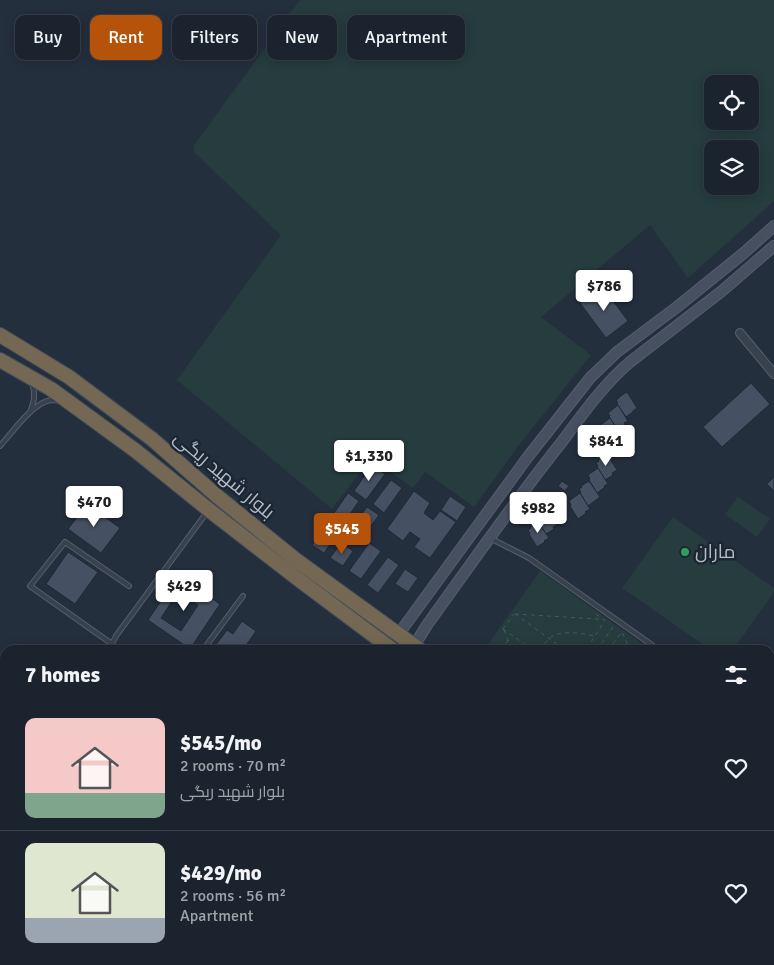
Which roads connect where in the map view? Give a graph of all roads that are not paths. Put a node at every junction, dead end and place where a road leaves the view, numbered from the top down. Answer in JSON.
{"nodes":[{"id":1,"x":774,"y":226,"type":"edge"},
{"id":2,"x":774,"y":246,"type":"edge"},
{"id":3,"x":740,"y":333,"type":"dead end"},
{"id":4,"x":0,"y":335,"type":"edge"},
{"id":5,"x":0,"y":360,"type":"edge"},
{"id":6,"x":774,"y":374,"type":"edge"},
{"id":7,"x":28,"y":376,"type":"junction"},
{"id":8,"x":590,"y":378,"type":"junction"},
{"id":9,"x":603,"y":389,"type":"junction"},
{"id":10,"x":67,"y":401,"type":"junction"},
{"id":11,"x":30,"y":412,"type":"junction"},
{"id":12,"x":0,"y":446,"type":"edge"},
{"id":13,"x":209,"y":510,"type":"junction"},
{"id":14,"x":490,"y":538,"type":"junction"},
{"id":15,"x":129,"y":586,"type":"dead end"},
{"id":16,"x":243,"y":596,"type":"dead end"},
{"id":17,"x":414,"y":615,"type":"junction"},
{"id":18,"x":427,"y":625,"type":"junction"},
{"id":19,"x":398,"y":635,"type":"junction"},
{"id":20,"x":112,"y":644,"type":"joint"},
{"id":21,"x":208,"y":645,"type":"edge"},
{"id":22,"x":387,"y":645,"type":"edge"},
{"id":23,"x":413,"y":645,"type":"edge"},
{"id":24,"x":418,"y":645,"type":"edge"},
{"id":25,"x":652,"y":645,"type":"edge"}],
"edges":[{"from":1,"to":8,"type":"street"},
{"from":2,"to":9,"type":"street"},
{"from":3,"to":6,"type":"street"},
{"from":4,"to":19,"type":"highway","name":"بلوار شهید ریگی"},
{"from":5,"to":7,"type":"highway","name":"بلوار شهید ریگی"},
{"from":7,"to":10,"type":"highway","name":"بلوار شهید ریگی"},
{"from":7,"to":11,"type":"lane"},
{"from":8,"to":9,"type":"street"},
{"from":8,"to":17,"type":"street"},
{"from":9,"to":14,"type":"street"},
{"from":10,"to":11,"type":"lane"},
{"from":10,"to":13,"type":"highway","name":"بلوار شهید ریگی"},
{"from":11,"to":12,"type":"lane"},
{"from":13,"to":20,"type":"lane"},
{"from":13,"to":22,"type":"highway","name":"بلوار شهید ریگی"},
{"from":14,"to":18,"type":"street"},
{"from":14,"to":25,"type":"lane"},
{"from":15,"to":20,"type":"lane"},
{"from":16,"to":21,"type":"lane"},
{"from":17,"to":18,"type":"street"},
{"from":17,"to":19,"type":"street"},
{"from":18,"to":24,"type":"street"},
{"from":19,"to":23,"type":"highway","name":"بلوار شهید ریگی"}]}
